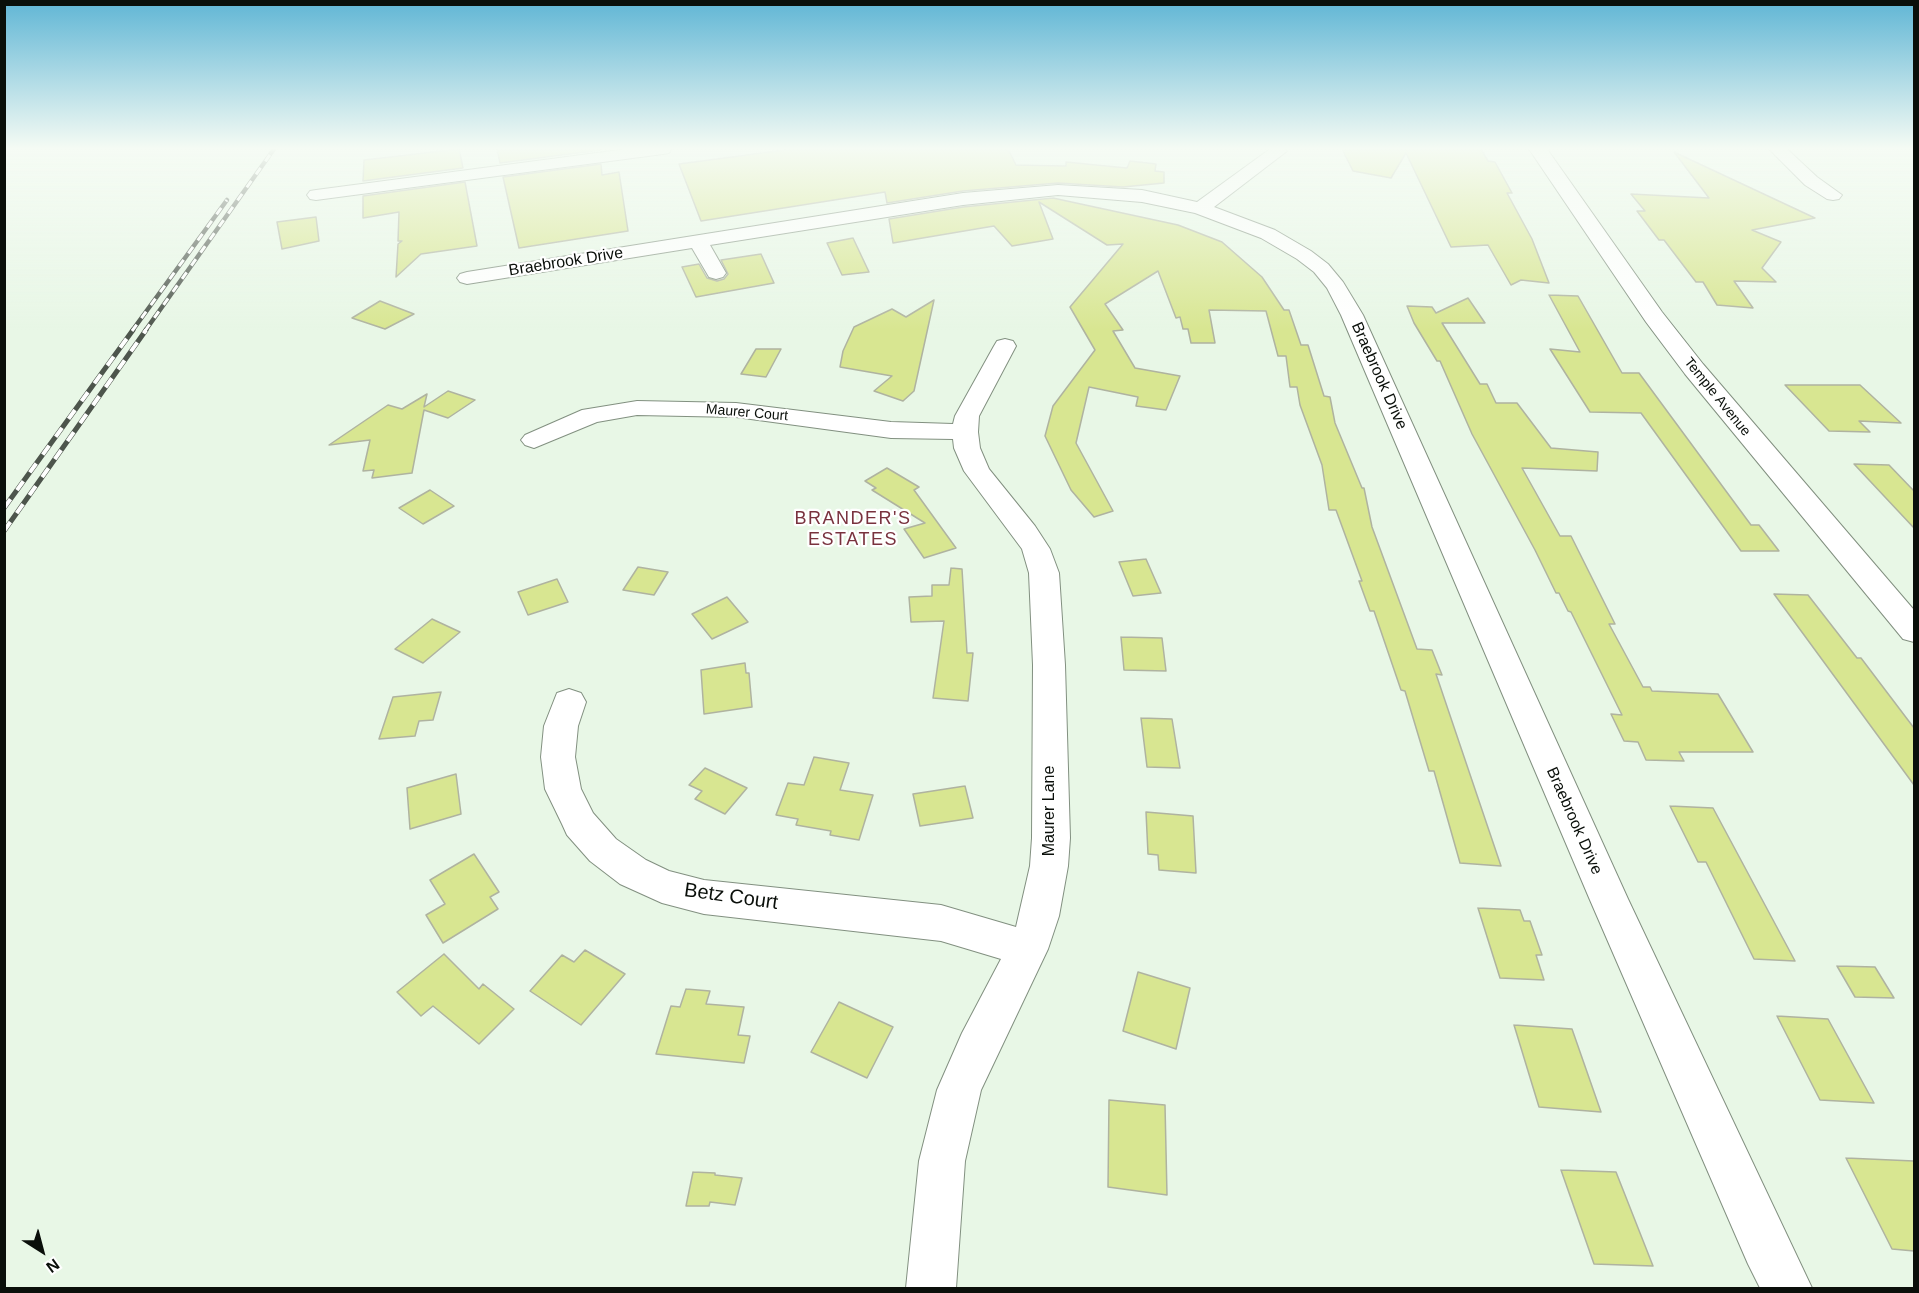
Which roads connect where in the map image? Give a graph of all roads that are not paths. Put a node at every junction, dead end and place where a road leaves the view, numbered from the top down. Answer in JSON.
{"nodes":[{"id":1,"x":903,"y":209,"type":"edge"},
{"id":2,"x":1204,"y":209,"type":"edge"},
{"id":3,"x":1580,"y":209,"type":"edge"},
{"id":4,"x":698,"y":241,"type":"junction"},
{"id":5,"x":716,"y":273,"type":"dead end"},
{"id":6,"x":467,"y":278,"type":"dead end"},
{"id":7,"x":1005,"y":346,"type":"dead end"},
{"id":8,"x":965,"y":432,"type":"junction"},
{"id":9,"x":534,"y":440,"type":"dead end"},
{"id":10,"x":1914,"y":631,"type":"edge"},
{"id":11,"x":569,"y":702,"type":"dead end"},
{"id":12,"x":1028,"y":949,"type":"junction"},
{"id":13,"x":931,"y":1288,"type":"edge"},
{"id":14,"x":1787,"y":1288,"type":"edge"}],
"edges":[{"from":1,"to":4,"type":"street","name":"Braebrook Drive"},
{"from":2,"to":14,"type":"street","name":"Braebrook Drive"},
{"from":3,"to":10,"type":"street","name":"Temple Avenue"},
{"from":4,"to":5,"type":"street"},
{"from":4,"to":6,"type":"street","name":"Braebrook Drive"},
{"from":7,"to":8,"type":"street"},
{"from":8,"to":9,"type":"street","name":"Maurer Court"},
{"from":8,"to":12,"type":"street","name":"Maurer Lane"},
{"from":11,"to":12,"type":"street","name":"Betz Court"},
{"from":12,"to":13,"type":"street","name":"Maurer Lane"}]}
